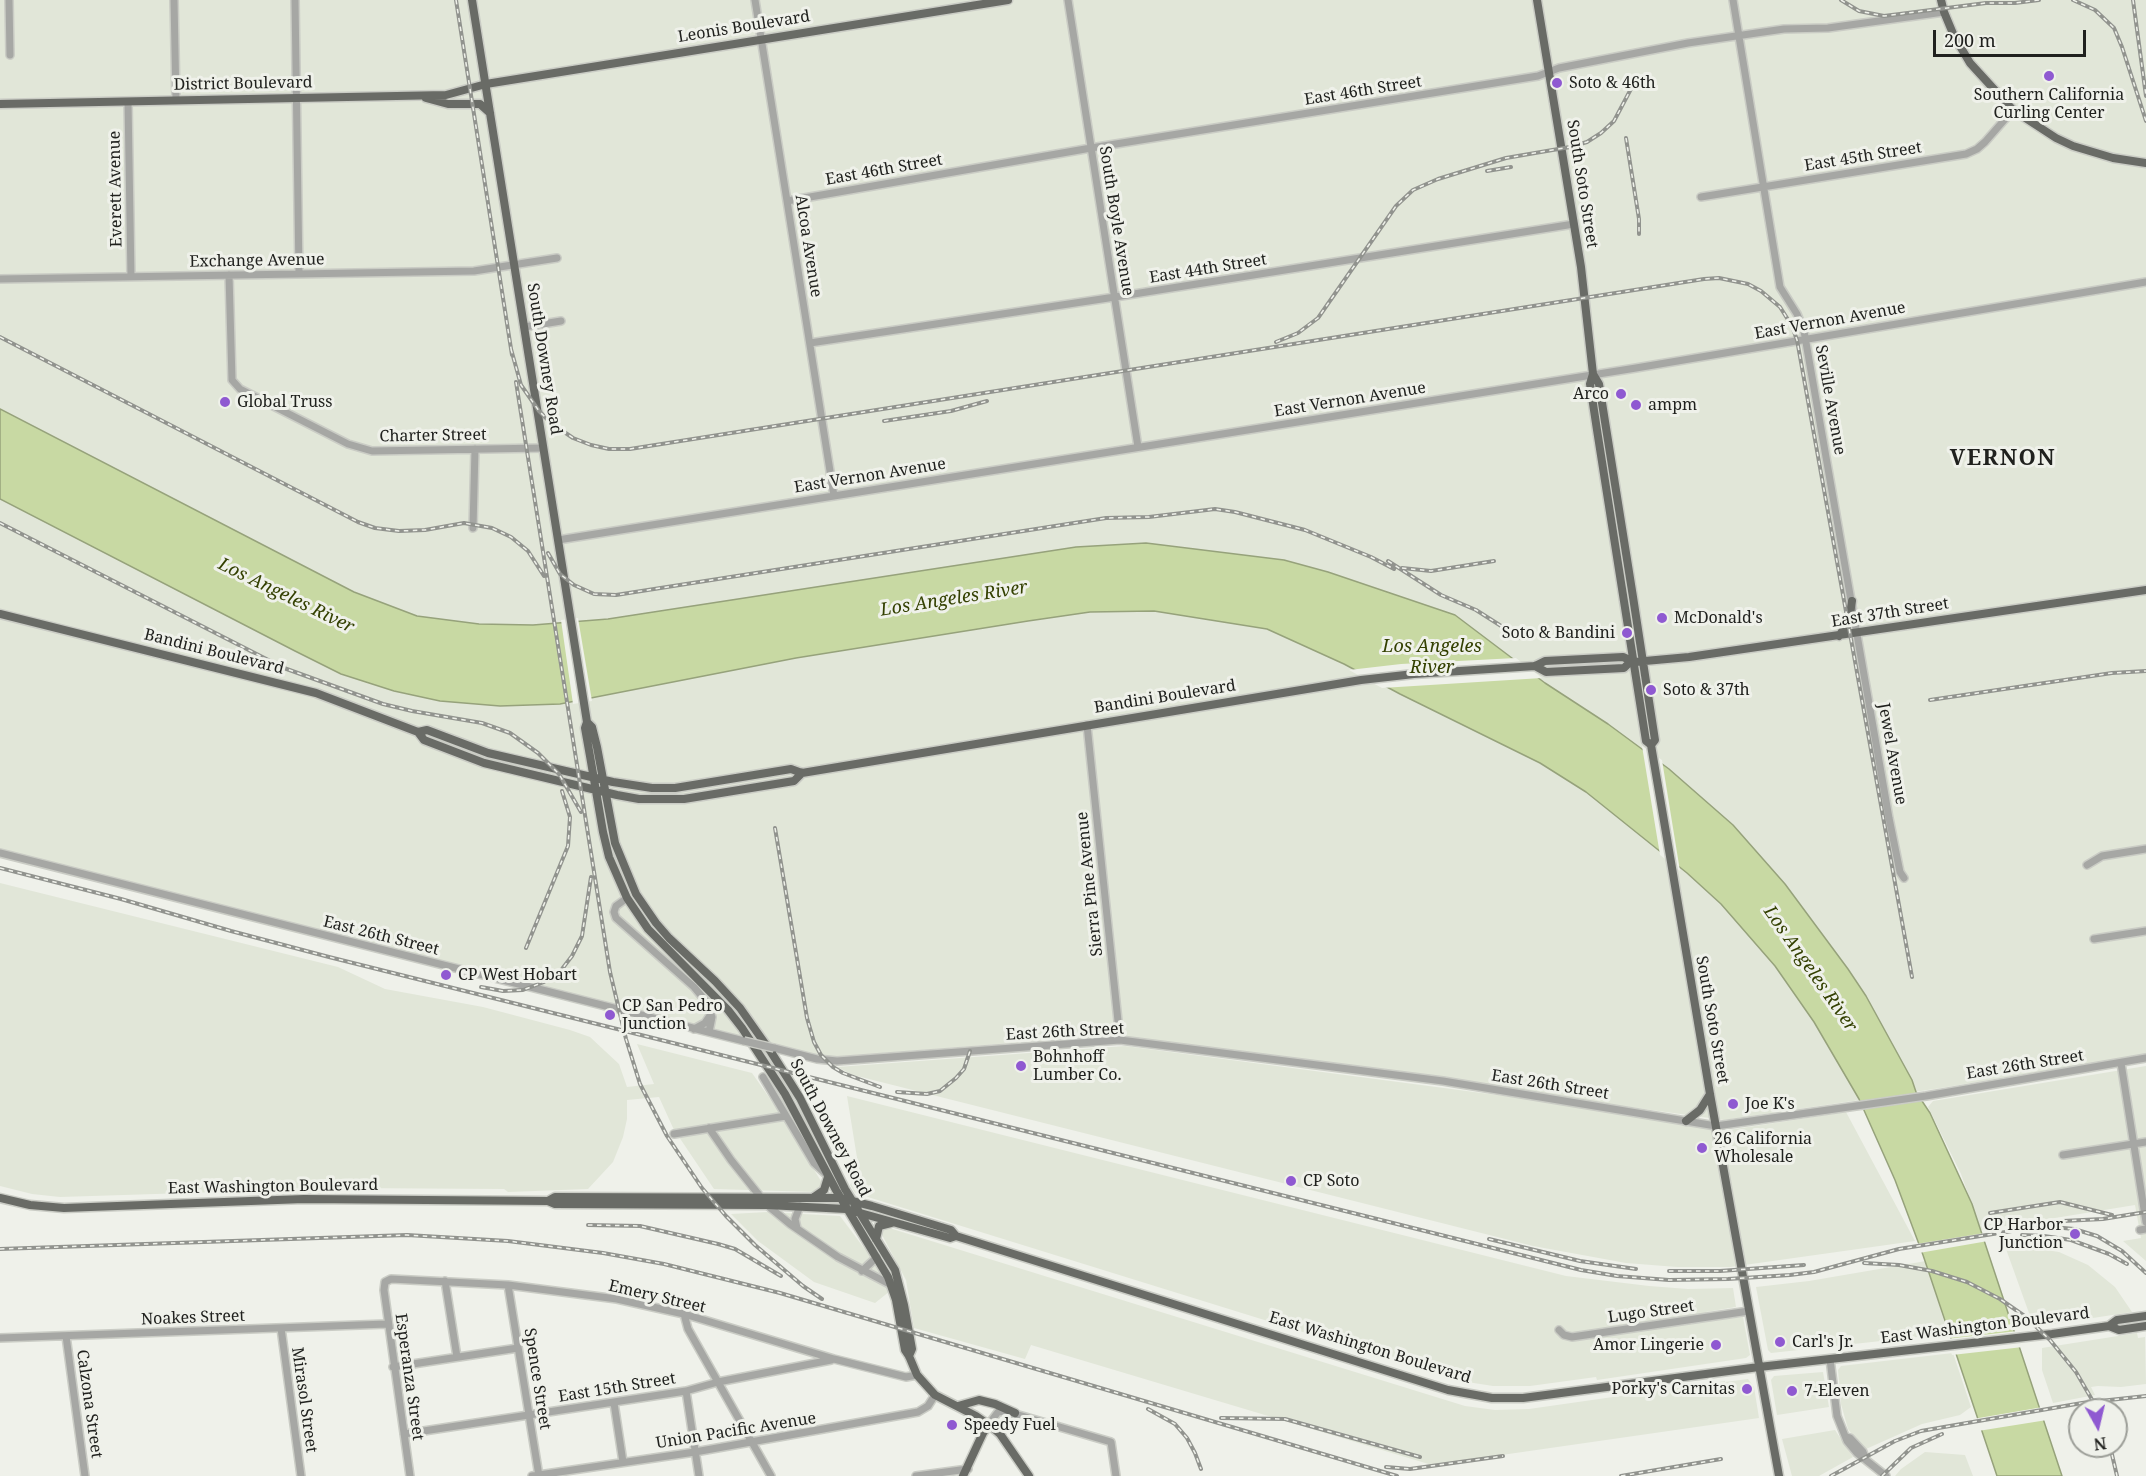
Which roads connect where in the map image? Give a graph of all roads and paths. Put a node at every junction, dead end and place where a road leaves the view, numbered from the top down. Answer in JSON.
{"nodes":[{"id":1,"x":9,"y":0,"type":"edge"},
{"id":2,"x":174,"y":0,"type":"edge"},
{"id":3,"x":295,"y":0,"type":"edge"},
{"id":4,"x":472,"y":0,"type":"edge"},
{"id":5,"x":755,"y":0,"type":"edge"},
{"id":6,"x":1008,"y":0,"type":"edge"},
{"id":7,"x":1068,"y":0,"type":"edge"},
{"id":8,"x":1537,"y":0,"type":"edge"},
{"id":9,"x":1733,"y":0,"type":"edge"},
{"id":10,"x":1941,"y":0,"type":"edge"},
{"id":11,"x":1944,"y":12,"type":"junction"},
{"id":12,"x":1738,"y":35,"type":"junction"},
{"id":13,"x":761,"y":40,"type":"junction"},
{"id":14,"x":10,"y":55,"type":"dead end"},
{"id":15,"x":1549,"y":72,"type":"junction"},
{"id":16,"x":486,"y":84,"type":"junction"},
{"id":17,"x":423,"y":97,"type":"junction"},
{"id":18,"x":296,"y":98,"type":"junction"},
{"id":19,"x":176,"y":100,"type":"junction"},
{"id":20,"x":128,"y":102,"type":"junction"},
{"id":21,"x":0,"y":104,"type":"edge"},
{"id":22,"x":2013,"y":110,"type":"junction"},
{"id":23,"x":490,"y":112,"type":"junction"},
{"id":24,"x":1091,"y":148,"type":"junction"},
{"id":25,"x":2146,"y":162,"type":"edge"},
{"id":26,"x":1763,"y":188,"type":"junction"},
{"id":27,"x":1701,"y":197,"type":"dead end"},
{"id":28,"x":787,"y":201,"type":"junction"},
{"id":29,"x":1574,"y":224,"type":"junction"},
{"id":30,"x":557,"y":258,"type":"dead end"},
{"id":31,"x":515,"y":265,"type":"junction"},
{"id":32,"x":299,"y":274,"type":"junction"},
{"id":33,"x":229,"y":275,"type":"junction"},
{"id":34,"x":131,"y":277,"type":"junction"},
{"id":35,"x":0,"y":279,"type":"edge"},
{"id":36,"x":2146,"y":282,"type":"edge"},
{"id":37,"x":1114,"y":297,"type":"junction"},
{"id":38,"x":561,"y":321,"type":"dead end"},
{"id":39,"x":524,"y":327,"type":"junction"},
{"id":40,"x":1806,"y":339,"type":"junction"},
{"id":41,"x":810,"y":343,"type":"junction"},
{"id":42,"x":1593,"y":374,"type":"junction"},
{"id":43,"x":1138,"y":447,"type":"junction"},
{"id":44,"x":543,"y":448,"type":"junction"},
{"id":45,"x":475,"y":449,"type":"junction"},
{"id":46,"x":834,"y":496,"type":"junction"},
{"id":47,"x":473,"y":528,"type":"dead end"},
{"id":48,"x":558,"y":540,"type":"junction"},
{"id":49,"x":2146,"y":590,"type":"edge"},
{"id":50,"x":1852,"y":601,"type":"junction"},
{"id":51,"x":0,"y":614,"type":"edge"},
{"id":52,"x":1858,"y":633,"type":"junction"},
{"id":53,"x":1839,"y":636,"type":"junction"},
{"id":54,"x":1636,"y":662,"type":"junction"},
{"id":55,"x":587,"y":722,"type":"junction"},
{"id":56,"x":1088,"y":725,"type":"junction"},
{"id":57,"x":418,"y":732,"type":"junction"},
{"id":58,"x":590,"y":756,"type":"junction"},
{"id":59,"x":802,"y":773,"type":"junction"},
{"id":60,"x":579,"y":774,"type":"junction"},
{"id":61,"x":594,"y":778,"type":"junction"},
{"id":62,"x":604,"y":780,"type":"junction"},
{"id":63,"x":595,"y":788,"type":"junction"},
{"id":64,"x":605,"y":791,"type":"junction"},
{"id":65,"x":2146,"y":849,"type":"edge"},
{"id":66,"x":0,"y":853,"type":"edge"},
{"id":67,"x":2086,"y":865,"type":"dead end"},
{"id":68,"x":1904,"y":878,"type":"dead end"},
{"id":69,"x":627,"y":898,"type":"junction"},
{"id":70,"x":2146,"y":931,"type":"edge"},
{"id":71,"x":2094,"y":939,"type":"dead end"},
{"id":72,"x":711,"y":1014,"type":"junction"},
{"id":73,"x":693,"y":1029,"type":"junction"},
{"id":74,"x":709,"y":1032,"type":"junction"},
{"id":75,"x":1120,"y":1040,"type":"junction"},
{"id":76,"x":2146,"y":1058,"type":"edge"},
{"id":77,"x":2121,"y":1063,"type":"junction"},
{"id":78,"x":763,"y":1077,"type":"dead end"},
{"id":79,"x":1710,"y":1094,"type":"junction"},
{"id":80,"x":786,"y":1116,"type":"junction"},
{"id":81,"x":1686,"y":1120,"type":"junction"},
{"id":82,"x":1716,"y":1126,"type":"junction"},
{"id":83,"x":709,"y":1128,"type":"junction"},
{"id":84,"x":674,"y":1134,"type":"dead end"},
{"id":85,"x":2146,"y":1142,"type":"edge"},
{"id":86,"x":2134,"y":1144,"type":"junction"},
{"id":87,"x":2063,"y":1155,"type":"dead end"},
{"id":88,"x":828,"y":1177,"type":"junction"},
{"id":89,"x":814,"y":1197,"type":"junction"},
{"id":90,"x":0,"y":1198,"type":"edge"},
{"id":91,"x":840,"y":1198,"type":"junction"},
{"id":92,"x":851,"y":1200,"type":"junction"},
{"id":93,"x":764,"y":1202,"type":"junction"},
{"id":94,"x":800,"y":1206,"type":"junction"},
{"id":95,"x":846,"y":1209,"type":"junction"},
{"id":96,"x":858,"y":1212,"type":"junction"},
{"id":97,"x":2146,"y":1221,"type":"edge"},
{"id":98,"x":898,"y":1223,"type":"junction"},
{"id":99,"x":797,"y":1228,"type":"junction"},
{"id":100,"x":956,"y":1236,"type":"junction"},
{"id":101,"x":876,"y":1239,"type":"junction"},
{"id":102,"x":877,"y":1257,"type":"junction"},
{"id":103,"x":862,"y":1271,"type":"junction"},
{"id":104,"x":445,"y":1281,"type":"junction"},
{"id":105,"x":385,"y":1282,"type":"joint"},
{"id":106,"x":508,"y":1285,"type":"junction"},
{"id":107,"x":897,"y":1287,"type":"junction"},
{"id":108,"x":1749,"y":1311,"type":"junction"},
{"id":109,"x":684,"y":1314,"type":"junction"},
{"id":110,"x":2146,"y":1316,"type":"edge"},
{"id":111,"x":387,"y":1324,"type":"junction"},
{"id":112,"x":2109,"y":1326,"type":"junction"},
{"id":113,"x":2146,"y":1326,"type":"edge"},
{"id":114,"x":280,"y":1328,"type":"junction"},
{"id":115,"x":1559,"y":1330,"type":"dead end"},
{"id":116,"x":66,"y":1336,"type":"junction"},
{"id":117,"x":0,"y":1338,"type":"edge"},
{"id":118,"x":518,"y":1348,"type":"junction"},
{"id":119,"x":457,"y":1357,"type":"junction"},
{"id":120,"x":834,"y":1359,"type":"junction"},
{"id":121,"x":1830,"y":1359,"type":"junction"},
{"id":122,"x":1759,"y":1366,"type":"junction"},
{"id":123,"x":393,"y":1367,"type":"junction"},
{"id":124,"x":917,"y":1376,"type":"junction"},
{"id":125,"x":718,"y":1382,"type":"junction"},
{"id":126,"x":686,"y":1391,"type":"junction"},
{"id":127,"x":935,"y":1395,"type":"junction"},
{"id":128,"x":614,"y":1403,"type":"junction"},
{"id":129,"x":958,"y":1406,"type":"junction"},
{"id":130,"x":1015,"y":1413,"type":"junction"},
{"id":131,"x":529,"y":1416,"type":"junction"},
{"id":132,"x":988,"y":1424,"type":"junction"},
{"id":133,"x":404,"y":1434,"type":"junction"},
{"id":134,"x":753,"y":1442,"type":"junction"},
{"id":135,"x":695,"y":1452,"type":"junction"},
{"id":136,"x":623,"y":1462,"type":"junction"},
{"id":137,"x":966,"y":1472,"type":"edge"},
{"id":138,"x":86,"y":1476,"type":"edge"},
{"id":139,"x":301,"y":1476,"type":"edge"},
{"id":140,"x":410,"y":1476,"type":"edge"},
{"id":141,"x":536,"y":1476,"type":"edge"},
{"id":142,"x":699,"y":1476,"type":"edge"},
{"id":143,"x":771,"y":1476,"type":"edge"},
{"id":144,"x":915,"y":1476,"type":"edge"},
{"id":145,"x":1029,"y":1476,"type":"edge"},
{"id":146,"x":1116,"y":1476,"type":"edge"},
{"id":147,"x":1779,"y":1476,"type":"edge"},
{"id":148,"x":1886,"y":1476,"type":"edge"}],
"edges":[{"from":1,"to":14,"type":"street"},
{"from":2,"to":19,"type":"street"},
{"from":3,"to":18,"type":"street"},
{"from":4,"to":16,"type":"main road","name":"South Downey Road"},
{"from":5,"to":13,"type":"street","name":"Alcoa Avenue"},
{"from":6,"to":13,"type":"main road","name":"Leonis Boulevard"},
{"from":7,"to":24,"type":"street","name":"South Boyle Avenue"},
{"from":8,"to":15,"type":"main road","name":"South Soto Street"},
{"from":9,"to":12,"type":"street","name":"Seville Avenue"},
{"from":10,"to":11,"type":"main road"},
{"from":11,"to":12,"type":"street","name":"East 46th Street"},
{"from":11,"to":22,"type":"main road"},
{"from":12,"to":15,"type":"street","name":"East 46th Street"},
{"from":12,"to":26,"type":"street","name":"Seville Avenue"},
{"from":13,"to":16,"type":"main road","name":"Leonis Boulevard"},
{"from":13,"to":28,"type":"street","name":"Alcoa Avenue"},
{"from":15,"to":24,"type":"street","name":"East 46th Street"},
{"from":15,"to":29,"type":"main road","name":"South Soto Street"},
{"from":16,"to":17,"type":"main road","name":"District Boulevard"},
{"from":16,"to":23,"type":"main road","name":"South Downey Road"},
{"from":17,"to":18,"type":"main road","name":"District Boulevard"},
{"from":17,"to":23,"type":"main road"},
{"from":18,"to":19,"type":"main road","name":"District Boulevard"},
{"from":18,"to":32,"type":"street"},
{"from":19,"to":20,"type":"main road","name":"District Boulevard"},
{"from":20,"to":21,"type":"main road","name":"District Boulevard"},
{"from":20,"to":34,"type":"street","name":"Everett Avenue"},
{"from":22,"to":25,"type":"main road"},
{"from":22,"to":26,"type":"street","name":"East 45th Street"},
{"from":23,"to":31,"type":"main road","name":"South Downey Road"},
{"from":24,"to":28,"type":"street","name":"East 46th Street"},
{"from":24,"to":37,"type":"street","name":"South Boyle Avenue"},
{"from":26,"to":27,"type":"street","name":"East 45th Street"},
{"from":26,"to":40,"type":"street","name":"Seville Avenue"},
{"from":28,"to":41,"type":"street","name":"Alcoa Avenue"},
{"from":29,"to":37,"type":"street","name":"East 44th Street"},
{"from":29,"to":42,"type":"main road","name":"South Soto Street"},
{"from":30,"to":31,"type":"street","name":"Exchange Avenue"},
{"from":31,"to":32,"type":"street","name":"Exchange Avenue"},
{"from":31,"to":39,"type":"main road","name":"South Downey Road"},
{"from":32,"to":33,"type":"street","name":"Exchange Avenue"},
{"from":33,"to":34,"type":"street","name":"Exchange Avenue"},
{"from":33,"to":45,"type":"street","name":"Charter Street"},
{"from":34,"to":35,"type":"street","name":"Exchange Avenue"},
{"from":36,"to":40,"type":"street","name":"East Vernon Avenue"},
{"from":37,"to":41,"type":"street","name":"East 44th Street"},
{"from":37,"to":43,"type":"street","name":"South Boyle Avenue"},
{"from":38,"to":39,"type":"street"},
{"from":39,"to":44,"type":"main road","name":"South Downey Road"},
{"from":40,"to":42,"type":"street","name":"East Vernon Avenue"},
{"from":40,"to":50,"type":"street","name":"Seville Avenue"},
{"from":41,"to":46,"type":"street","name":"Alcoa Avenue"},
{"from":42,"to":43,"type":"street","name":"East Vernon Avenue"},
{"from":42,"to":54,"type":"main road","name":"South Soto Street"},
{"from":43,"to":46,"type":"street","name":"East Vernon Avenue"},
{"from":44,"to":45,"type":"street","name":"Charter Street"},
{"from":44,"to":48,"type":"main road","name":"South Downey Road"},
{"from":45,"to":47,"type":"street"},
{"from":46,"to":48,"type":"street","name":"East Vernon Avenue"},
{"from":48,"to":55,"type":"main road","name":"South Downey Road"},
{"from":49,"to":52,"type":"main road","name":"East 37th Street"},
{"from":50,"to":52,"type":"street","name":"Seville Avenue"},
{"from":50,"to":53,"type":"main road"},
{"from":51,"to":57,"type":"main road","name":"Bandini Boulevard"},
{"from":52,"to":53,"type":"main road","name":"East 37th Street"},
{"from":52,"to":68,"type":"street","name":"Jewel Avenue"},
{"from":53,"to":54,"type":"main road","name":"East 37th Street"},
{"from":54,"to":56,"type":"main road","name":"Bandini Boulevard"},
{"from":54,"to":79,"type":"main road","name":"South Soto Street"},
{"from":55,"to":58,"type":"main road","name":"South Downey Road"},
{"from":55,"to":62,"type":"main road","name":"South Downey Road"},
{"from":56,"to":59,"type":"main road","name":"Bandini Boulevard"},
{"from":56,"to":75,"type":"street","name":"Sierra Pine Avenue"},
{"from":57,"to":60,"type":"main road","name":"Bandini Boulevard"},
{"from":57,"to":63,"type":"main road","name":"Bandini Boulevard"},
{"from":58,"to":60,"type":"main road"},
{"from":58,"to":61,"type":"main road","name":"South Downey Road"},
{"from":59,"to":62,"type":"main road","name":"Bandini Boulevard"},
{"from":59,"to":64,"type":"main road","name":"Bandini Boulevard"},
{"from":60,"to":61,"type":"main road","name":"Bandini Boulevard"},
{"from":61,"to":62,"type":"main road","name":"Bandini Boulevard"},
{"from":61,"to":63,"type":"main road","name":"South Downey Road"},
{"from":62,"to":64,"type":"main road","name":"South Downey Road"},
{"from":63,"to":64,"type":"main road","name":"Bandini Boulevard"},
{"from":63,"to":69,"type":"main road","name":"South Downey Road"},
{"from":64,"to":92,"type":"main road","name":"South Downey Road"},
{"from":65,"to":67,"type":"street"},
{"from":66,"to":73,"type":"street","name":"East 26th Street"},
{"from":69,"to":72,"type":"street"},
{"from":69,"to":88,"type":"main road","name":"South Downey Road"},
{"from":70,"to":71,"type":"street"},
{"from":72,"to":73,"type":"street"},
{"from":72,"to":74,"type":"street"},
{"from":73,"to":74,"type":"street","name":"East 26th Street"},
{"from":74,"to":75,"type":"street","name":"East 26th Street","bridge":true},
{"from":75,"to":81,"type":"street","name":"East 26th Street"},
{"from":76,"to":77,"type":"street","name":"East 26th Street"},
{"from":77,"to":82,"type":"street","name":"East 26th Street"},
{"from":77,"to":86,"type":"street"},
{"from":78,"to":80,"type":"street"},
{"from":79,"to":81,"type":"main road"},
{"from":79,"to":82,"type":"main road","name":"South Soto Street"},
{"from":80,"to":83,"type":"street"},
{"from":80,"to":88,"type":"street"},
{"from":81,"to":82,"type":"street","name":"East 26th Street"},
{"from":82,"to":108,"type":"main road","name":"South Soto Street"},
{"from":83,"to":84,"type":"street"},
{"from":83,"to":93,"type":"street"},
{"from":85,"to":86,"type":"street"},
{"from":86,"to":87,"type":"street"},
{"from":86,"to":97,"type":"street"},
{"from":88,"to":89,"type":"main road"},
{"from":88,"to":91,"type":"main road","name":"South Downey Road"},
{"from":89,"to":91,"type":"main road","name":"East Washington Boulevard"},
{"from":89,"to":93,"type":"main road","name":"East Washington Boulevard"},
{"from":90,"to":93,"type":"main road","name":"East Washington Boulevard"},
{"from":91,"to":92,"type":"main road","name":"East Washington Boulevard"},
{"from":91,"to":95,"type":"main road","name":"South Downey Road"},
{"from":92,"to":96,"type":"main road","name":"South Downey Road"},
{"from":92,"to":100,"type":"main road","name":"East Washington Boulevard"},
{"from":93,"to":94,"type":"main road","name":"East Washington Boulevard"},
{"from":93,"to":99,"type":"street"},
{"from":94,"to":95,"type":"main road","name":"East Washington Boulevard"},
{"from":94,"to":99,"type":"street"},
{"from":95,"to":96,"type":"main road","name":"East Washington Boulevard"},
{"from":95,"to":102,"type":"main road","name":"South Downey Road"},
{"from":96,"to":98,"type":"main road","name":"East Washington Boulevard"},
{"from":96,"to":101,"type":"main road","name":"South Downey Road"},
{"from":98,"to":100,"type":"main road","name":"East Washington Boulevard"},
{"from":98,"to":101,"type":"main road"},
{"from":99,"to":103,"type":"street"},
{"from":100,"to":122,"type":"main road","name":"East Washington Boulevard"},
{"from":101,"to":107,"type":"main road","name":"South Downey Road"},
{"from":102,"to":103,"type":"street"},
{"from":102,"to":107,"type":"main road","name":"South Downey Road"},
{"from":103,"to":107,"type":"street"},
{"from":104,"to":105,"type":"street","name":"Emery Street"},
{"from":104,"to":106,"type":"street","name":"Emery Street"},
{"from":104,"to":119,"type":"street"},
{"from":105,"to":111,"type":"street","name":"Esperanza Street"},
{"from":106,"to":109,"type":"street","name":"Emery Street"},
{"from":106,"to":118,"type":"street","name":"Spence Street"},
{"from":107,"to":124,"type":"main road"},
{"from":108,"to":115,"type":"street","name":"Lugo Street"},
{"from":108,"to":122,"type":"main road","name":"South Soto Street"},
{"from":109,"to":120,"type":"street","name":"Emery Street"},
{"from":109,"to":125,"type":"street"},
{"from":110,"to":112,"type":"main road","name":"East Washington Boulevard"},
{"from":111,"to":114,"type":"street","name":"Noakes Street"},
{"from":111,"to":123,"type":"street","name":"Esperanza Street"},
{"from":112,"to":113,"type":"main road","name":"East Washington Boulevard"},
{"from":112,"to":121,"type":"main road","name":"East Washington Boulevard"},
{"from":114,"to":116,"type":"street","name":"Noakes Street"},
{"from":114,"to":139,"type":"street","name":"Mirasol Street"},
{"from":116,"to":117,"type":"street","name":"Noakes Street"},
{"from":116,"to":138,"type":"street","name":"Calzona Street"},
{"from":118,"to":119,"type":"street"},
{"from":118,"to":131,"type":"street","name":"Spence Street"},
{"from":119,"to":123,"type":"street"},
{"from":120,"to":124,"type":"street","name":"Emery Street"},
{"from":120,"to":125,"type":"street","name":"East 15th Street"},
{"from":121,"to":122,"type":"main road","name":"East Washington Boulevard"},
{"from":121,"to":148,"type":"street"},
{"from":122,"to":147,"type":"main road","name":"South Soto Street"},
{"from":123,"to":133,"type":"street","name":"Esperanza Street"},
{"from":124,"to":127,"type":"main road"},
{"from":125,"to":126,"type":"street","name":"East 15th Street"},
{"from":125,"to":134,"type":"street"},
{"from":126,"to":128,"type":"street","name":"East 15th Street"},
{"from":126,"to":135,"type":"street"},
{"from":127,"to":129,"type":"main road"},
{"from":127,"to":134,"type":"street","name":"Union Pacific Avenue"},
{"from":128,"to":131,"type":"street","name":"East 15th Street"},
{"from":128,"to":136,"type":"street"},
{"from":129,"to":130,"type":"main road"},
{"from":129,"to":132,"type":"main road"},
{"from":130,"to":132,"type":"street"},
{"from":130,"to":146,"type":"street"},
{"from":131,"to":133,"type":"street","name":"East 15th Street"},
{"from":131,"to":141,"type":"street","name":"Spence Street"},
{"from":132,"to":137,"type":"main road"},
{"from":132,"to":145,"type":"main road"},
{"from":133,"to":140,"type":"street","name":"Esperanza Street"},
{"from":134,"to":135,"type":"street","name":"Union Pacific Avenue"},
{"from":134,"to":143,"type":"street"},
{"from":135,"to":136,"type":"street","name":"Union Pacific Avenue"},
{"from":135,"to":142,"type":"street"},
{"from":136,"to":141,"type":"street","name":"Union Pacific Avenue"},
{"from":137,"to":144,"type":"street"}]}
